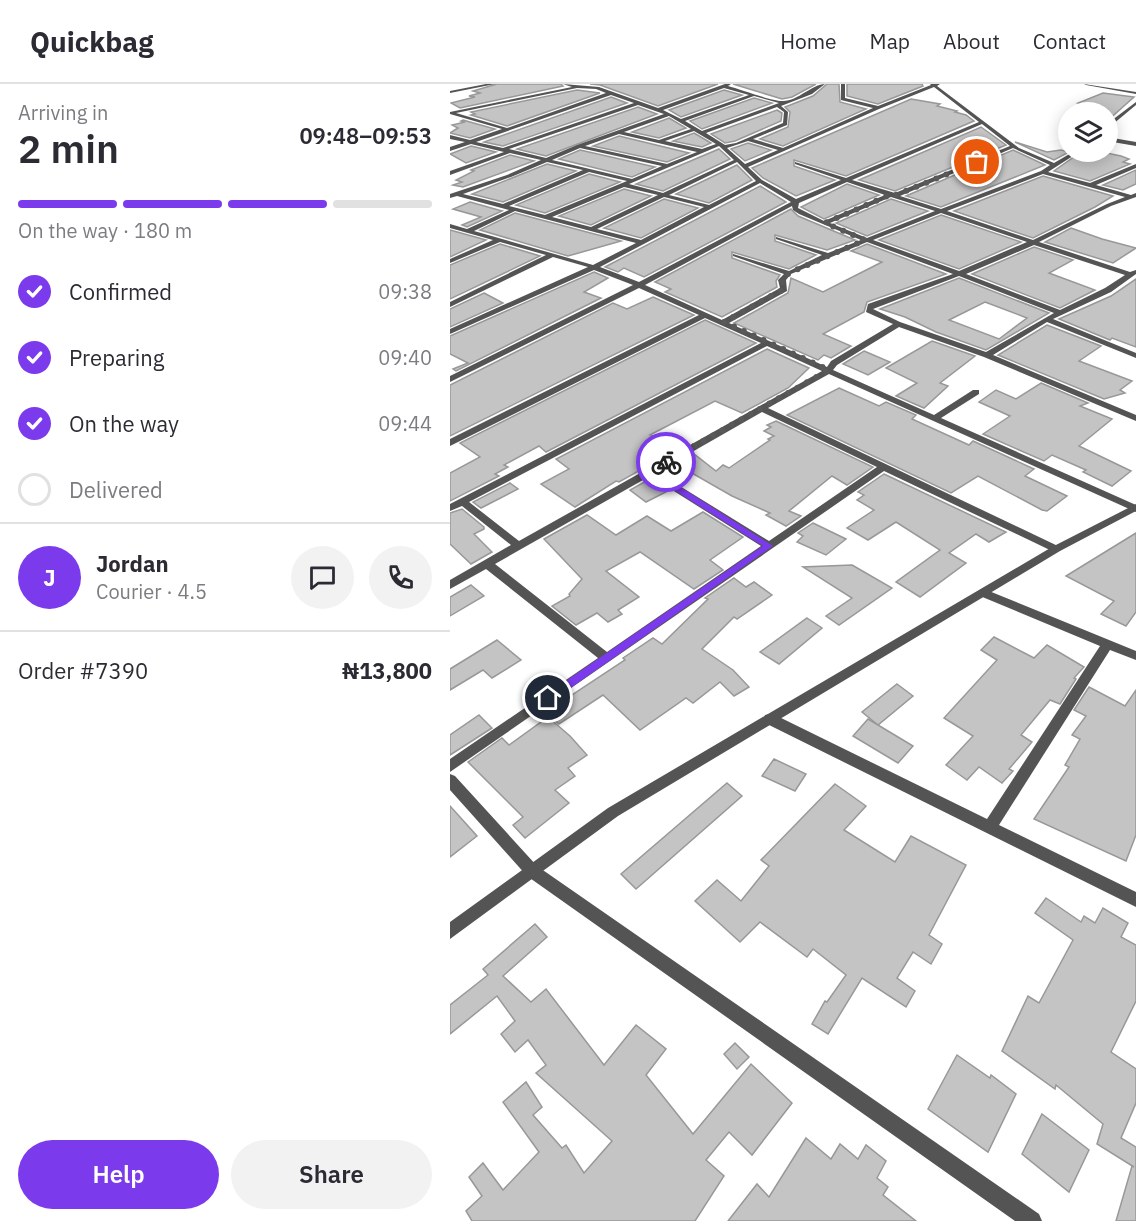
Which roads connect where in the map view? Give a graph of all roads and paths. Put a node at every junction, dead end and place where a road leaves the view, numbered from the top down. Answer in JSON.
{"nodes":[{"id":1,"x":493,"y":84,"type":"edge"},
{"id":2,"x":565,"y":84,"type":"edge"},
{"id":3,"x":594,"y":84,"type":"edge"},
{"id":4,"x":823,"y":84,"type":"edge"},
{"id":5,"x":843,"y":84,"type":"edge"},
{"id":6,"x":935,"y":84,"type":"edge"},
{"id":7,"x":1086,"y":84,"type":"edge"},
{"id":8,"x":726,"y":85,"type":"edge"},
{"id":9,"x":577,"y":87,"type":"junction"},
{"id":10,"x":450,"y":92,"type":"edge"},
{"id":11,"x":611,"y":93,"type":"junction"},
{"id":12,"x":1136,"y":93,"type":"edge"},
{"id":13,"x":753,"y":95,"type":"junction"},
{"id":14,"x":638,"y":103,"type":"junction"},
{"id":15,"x":1136,"y":103,"type":"edge"},
{"id":16,"x":780,"y":104,"type":"junction"},
{"id":17,"x":877,"y":108,"type":"junction"},
{"id":18,"x":658,"y":110,"type":"junction"},
{"id":19,"x":669,"y":114,"type":"junction"},
{"id":20,"x":1118,"y":118,"type":"edge"},
{"id":21,"x":681,"y":121,"type":"junction"},
{"id":22,"x":983,"y":122,"type":"junction"},
{"id":23,"x":506,"y":129,"type":"junction"},
{"id":24,"x":698,"y":131,"type":"junction"},
{"id":25,"x":617,"y":132,"type":"junction"},
{"id":26,"x":450,"y":137,"type":"edge"},
{"id":27,"x":749,"y":140,"type":"junction"},
{"id":28,"x":659,"y":141,"type":"junction"},
{"id":29,"x":1118,"y":141,"type":"edge"},
{"id":30,"x":469,"y":142,"type":"junction"},
{"id":31,"x":1136,"y":144,"type":"edge"},
{"id":32,"x":579,"y":146,"type":"junction"},
{"id":33,"x":722,"y":146,"type":"junction"},
{"id":34,"x":1014,"y":146,"type":"junction"},
{"id":35,"x":450,"y":148,"type":"edge"},
{"id":36,"x":503,"y":149,"type":"junction"},
{"id":37,"x":785,"y":150,"type":"junction"},
{"id":38,"x":511,"y":151,"type":"junction"},
{"id":39,"x":702,"y":151,"type":"junction"},
{"id":40,"x":548,"y":160,"type":"junction"},
{"id":41,"x":736,"y":160,"type":"junction"},
{"id":42,"x":1060,"y":162,"type":"edge"},
{"id":43,"x":797,"y":163,"type":"dead end"},
{"id":44,"x":1055,"y":165,"type":"junction"},
{"id":45,"x":667,"y":166,"type":"junction"},
{"id":46,"x":746,"y":166,"type":"junction"},
{"id":47,"x":1136,"y":166,"type":"edge"},
{"id":48,"x":589,"y":170,"type":"junction"},
{"id":49,"x":1043,"y":172,"type":"junction"},
{"id":50,"x":450,"y":173,"type":"edge"},
{"id":51,"x":849,"y":179,"type":"junction"},
{"id":52,"x":634,"y":181,"type":"junction"},
{"id":53,"x":760,"y":181,"type":"junction"},
{"id":54,"x":625,"y":185,"type":"junction"},
{"id":55,"x":1091,"y":185,"type":"junction"},
{"id":56,"x":452,"y":194,"type":"edge"},
{"id":57,"x":894,"y":194,"type":"junction"},
{"id":58,"x":664,"y":195,"type":"junction"},
{"id":59,"x":1134,"y":197,"type":"edge"},
{"id":60,"x":796,"y":202,"type":"junction"},
{"id":61,"x":506,"y":205,"type":"junction"},
{"id":62,"x":710,"y":207,"type":"junction"},
{"id":63,"x":516,"y":208,"type":"junction"},
{"id":64,"x":941,"y":211,"type":"junction"},
{"id":65,"x":544,"y":218,"type":"junction"},
{"id":66,"x":825,"y":223,"type":"junction"},
{"id":67,"x":450,"y":226,"type":"edge"},
{"id":68,"x":592,"y":229,"type":"junction"},
{"id":69,"x":468,"y":231,"type":"junction"},
{"id":70,"x":778,"y":238,"type":"dead end"},
{"id":71,"x":500,"y":240,"type":"junction"},
{"id":72,"x":865,"y":240,"type":"junction"},
{"id":73,"x":640,"y":242,"type":"junction"},
{"id":74,"x":1034,"y":242,"type":"junction"},
{"id":75,"x":552,"y":255,"type":"junction"},
{"id":76,"x":735,"y":255,"type":"dead end"},
{"id":77,"x":828,"y":255,"type":"junction"},
{"id":78,"x":450,"y":261,"type":"edge"},
{"id":79,"x":594,"y":267,"type":"junction"},
{"id":80,"x":789,"y":273,"type":"junction"},
{"id":81,"x":1133,"y":273,"type":"edge"},
{"id":82,"x":959,"y":274,"type":"junction"},
{"id":83,"x":639,"y":285,"type":"junction"},
{"id":84,"x":450,"y":305,"type":"edge"},
{"id":85,"x":1060,"y":313,"type":"junction"},
{"id":86,"x":706,"y":314,"type":"junction"},
{"id":87,"x":1047,"y":319,"type":"junction"},
{"id":88,"x":724,"y":322,"type":"junction"},
{"id":89,"x":898,"y":324,"type":"junction"},
{"id":90,"x":450,"y":333,"type":"edge"},
{"id":91,"x":768,"y":342,"type":"junction"},
{"id":92,"x":987,"y":355,"type":"junction"},
{"id":93,"x":1136,"y":356,"type":"edge"},
{"id":94,"x":829,"y":370,"type":"junction"},
{"id":95,"x":450,"y":379,"type":"edge"},
{"id":96,"x":976,"y":392,"type":"dead end"},
{"id":97,"x":761,"y":408,"type":"junction"},
{"id":98,"x":935,"y":418,"type":"junction"},
{"id":99,"x":1136,"y":418,"type":"edge"},
{"id":100,"x":450,"y":443,"type":"edge"},
{"id":101,"x":885,"y":466,"type":"junction"},
{"id":102,"x":650,"y":471,"type":"junction"},
{"id":103,"x":463,"y":502,"type":"junction"},
{"id":104,"x":450,"y":508,"type":"edge"},
{"id":105,"x":1135,"y":508,"type":"edge"},
{"id":106,"x":519,"y":546,"type":"junction"},
{"id":107,"x":769,"y":546,"type":"junction"},
{"id":108,"x":1056,"y":549,"type":"junction"},
{"id":109,"x":487,"y":564,"type":"junction"},
{"id":110,"x":450,"y":585,"type":"edge"},
{"id":111,"x":984,"y":593,"type":"junction"},
{"id":112,"x":1108,"y":644,"type":"junction"},
{"id":113,"x":1136,"y":656,"type":"edge"},
{"id":114,"x":607,"y":658,"type":"junction"},
{"id":115,"x":770,"y":720,"type":"junction"},
{"id":116,"x":450,"y":766,"type":"edge"},
{"id":117,"x":450,"y":780,"type":"edge"},
{"id":118,"x":989,"y":828,"type":"junction"},
{"id":119,"x":532,"y":871,"type":"junction"},
{"id":120,"x":1136,"y":900,"type":"edge"},
{"id":121,"x":450,"y":931,"type":"edge"},
{"id":122,"x":1032,"y":1221,"type":"edge"}],
"edges":[{"from":1,"to":10,"type":"street"},
{"from":2,"to":9,"type":"street"},
{"from":3,"to":9,"type":"street"},
{"from":4,"to":16,"type":"street"},
{"from":5,"to":17,"type":"street"},
{"from":6,"to":17,"type":"street"},
{"from":6,"to":22,"type":"street"},
{"from":7,"to":12,"type":"street"},
{"from":8,"to":13,"type":"street"},
{"from":8,"to":18,"type":"street"},
{"from":9,"to":11,"type":"street"},
{"from":9,"to":23,"type":"street"},
{"from":11,"to":14,"type":"street"},
{"from":11,"to":23,"type":"street"},
{"from":13,"to":16,"type":"street"},
{"from":13,"to":21,"type":"street"},
{"from":14,"to":18,"type":"street"},
{"from":14,"to":36,"type":"street"},
{"from":15,"to":20,"type":"street"},
{"from":16,"to":24,"type":"street"},
{"from":16,"to":27,"type":"street"},
{"from":17,"to":37,"type":"street"},
{"from":18,"to":19,"type":"street"},
{"from":19,"to":21,"type":"street"},
{"from":19,"to":25,"type":"street"},
{"from":21,"to":24,"type":"street"},
{"from":22,"to":34,"type":"street"},
{"from":22,"to":51,"type":"street"},
{"from":23,"to":30,"type":"street"},
{"from":24,"to":28,"type":"street"},
{"from":24,"to":33,"type":"street"},
{"from":25,"to":28,"type":"street"},
{"from":25,"to":32,"type":"street"},
{"from":26,"to":30,"type":"street"},
{"from":27,"to":33,"type":"street"},
{"from":27,"to":37,"type":"street"},
{"from":28,"to":39,"type":"street"},
{"from":29,"to":31,"type":"street"},
{"from":30,"to":35,"type":"street"},
{"from":30,"to":36,"type":"street"},
{"from":32,"to":40,"type":"street"},
{"from":32,"to":45,"type":"street"},
{"from":33,"to":39,"type":"street"},
{"from":33,"to":41,"type":"street"},
{"from":34,"to":44,"type":"street"},
{"from":34,"to":57,"type":"street"},
{"from":36,"to":38,"type":"street"},
{"from":37,"to":46,"type":"street"},
{"from":38,"to":40,"type":"street"},
{"from":38,"to":50,"type":"street"},
{"from":39,"to":45,"type":"street"},
{"from":40,"to":48,"type":"street"},
{"from":40,"to":56,"type":"street"},
{"from":41,"to":46,"type":"street"},
{"from":41,"to":58,"type":"street"},
{"from":42,"to":44,"type":"street"},
{"from":43,"to":51,"type":"street"},
{"from":44,"to":49,"type":"street"},
{"from":45,"to":52,"type":"street"},
{"from":46,"to":53,"type":"street"},
{"from":47,"to":55,"type":"street"},
{"from":48,"to":52,"type":"street"},
{"from":48,"to":61,"type":"street"},
{"from":49,"to":55,"type":"street"},
{"from":49,"to":64,"type":"street"},
{"from":51,"to":57,"type":"street"},
{"from":51,"to":60,"type":"street"},
{"from":52,"to":54,"type":"street"},
{"from":53,"to":60,"type":"street"},
{"from":53,"to":62,"type":"street"},
{"from":54,"to":58,"type":"street"},
{"from":54,"to":65,"type":"street"},
{"from":55,"to":59,"type":"street"},
{"from":56,"to":61,"type":"street"},
{"from":57,"to":64,"type":"street"},
{"from":57,"to":66,"type":"street"},
{"from":58,"to":62,"type":"street"},
{"from":58,"to":68,"type":"street"},
{"from":59,"to":74,"type":"street"},
{"from":60,"to":66,"type":"street"},
{"from":60,"to":83,"type":"street"},
{"from":61,"to":63,"type":"street"},
{"from":62,"to":73,"type":"street"},
{"from":63,"to":65,"type":"street"},
{"from":63,"to":69,"type":"street"},
{"from":64,"to":72,"type":"street"},
{"from":64,"to":74,"type":"street"},
{"from":65,"to":68,"type":"street"},
{"from":66,"to":72,"type":"street"},
{"from":67,"to":69,"type":"street"},
{"from":68,"to":73,"type":"street"},
{"from":69,"to":71,"type":"street"},
{"from":70,"to":77,"type":"street"},
{"from":71,"to":75,"type":"street"},
{"from":71,"to":78,"type":"street"},
{"from":72,"to":77,"type":"street"},
{"from":72,"to":82,"type":"street"},
{"from":73,"to":79,"type":"street"},
{"from":74,"to":81,"type":"street"},
{"from":74,"to":82,"type":"street"},
{"from":75,"to":79,"type":"street"},
{"from":75,"to":84,"type":"street"},
{"from":76,"to":80,"type":"street"},
{"from":77,"to":80,"type":"street"},
{"from":79,"to":83,"type":"street"},
{"from":79,"to":90,"type":"street"},
{"from":80,"to":88,"type":"street"},
{"from":81,"to":85,"type":"street"},
{"from":82,"to":85,"type":"street"},
{"from":82,"to":89,"type":"street"},
{"from":83,"to":86,"type":"street"},
{"from":83,"to":95,"type":"street"},
{"from":85,"to":87,"type":"street"},
{"from":86,"to":88,"type":"street"},
{"from":86,"to":100,"type":"street"},
{"from":87,"to":92,"type":"street"},
{"from":87,"to":93,"type":"street"},
{"from":88,"to":91,"type":"street"},
{"from":89,"to":92,"type":"street"},
{"from":89,"to":94,"type":"street"},
{"from":91,"to":94,"type":"street"},
{"from":91,"to":103,"type":"street"},
{"from":92,"to":99,"type":"street"},
{"from":94,"to":97,"type":"street"},
{"from":94,"to":98,"type":"street"},
{"from":96,"to":98,"type":"street"},
{"from":97,"to":101,"type":"street"},
{"from":97,"to":102,"type":"street"},
{"from":98,"to":105,"type":"street"},
{"from":101,"to":107,"type":"street"},
{"from":101,"to":108,"type":"street"},
{"from":102,"to":106,"type":"street"},
{"from":102,"to":107,"type":"street"},
{"from":103,"to":104,"type":"street"},
{"from":103,"to":106,"type":"street"},
{"from":105,"to":108,"type":"street"},
{"from":106,"to":109,"type":"street"},
{"from":107,"to":114,"type":"street"},
{"from":108,"to":111,"type":"street"},
{"from":109,"to":110,"type":"street"},
{"from":109,"to":114,"type":"street"},
{"from":111,"to":112,"type":"street"},
{"from":111,"to":115,"type":"street"},
{"from":112,"to":113,"type":"street"},
{"from":112,"to":118,"type":"street"},
{"from":114,"to":116,"type":"street"},
{"from":115,"to":118,"type":"street"},
{"from":115,"to":119,"type":"street"},
{"from":117,"to":119,"type":"street"},
{"from":118,"to":120,"type":"street"},
{"from":119,"to":121,"type":"street"},
{"from":119,"to":122,"type":"street"}]}
